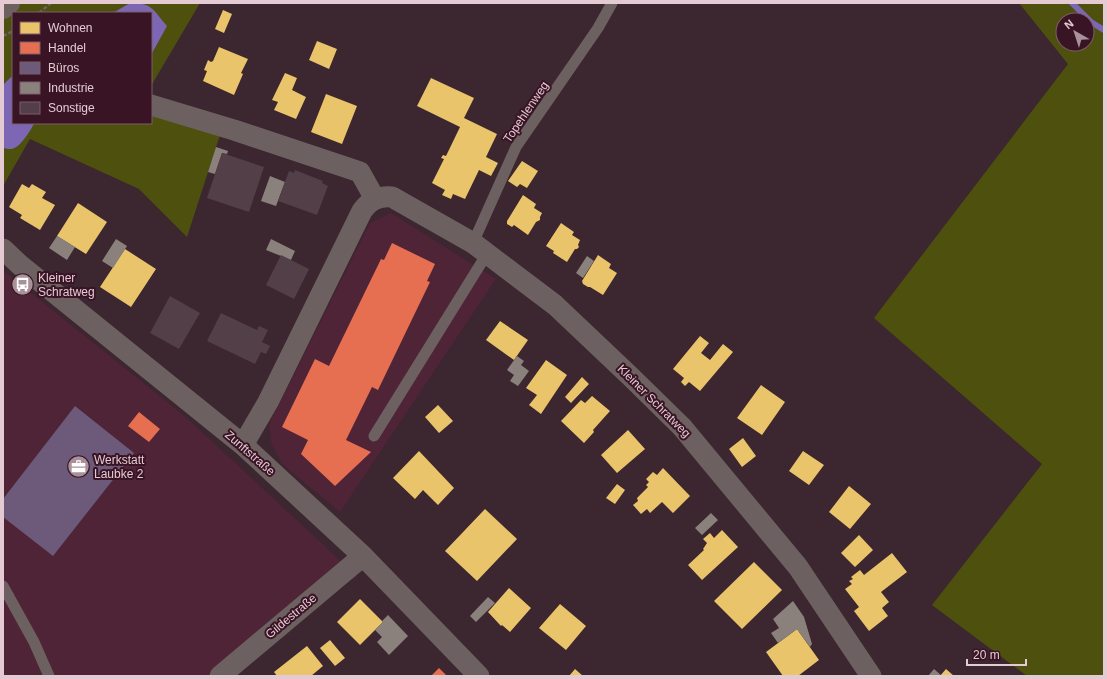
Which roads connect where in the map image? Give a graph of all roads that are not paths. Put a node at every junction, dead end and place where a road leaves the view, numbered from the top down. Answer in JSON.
{"nodes":[{"id":1,"x":9,"y":3,"type":"edge"},
{"id":2,"x":612,"y":3,"type":"edge"},
{"id":3,"x":3,"y":8,"type":"edge"},
{"id":4,"x":152,"y":105,"type":"edge"},
{"id":5,"x":375,"y":199,"type":"junction"},
{"id":6,"x":480,"y":248,"type":"junction"},
{"id":7,"x":3,"y":249,"type":"edge"},
{"id":8,"x":374,"y":436,"type":"dead end"},
{"id":9,"x":243,"y":445,"type":"junction"},
{"id":10,"x":363,"y":556,"type":"junction"},
{"id":11,"x":3,"y":586,"type":"edge"},
{"id":12,"x":49,"y":676,"type":"edge"},
{"id":13,"x":220,"y":676,"type":"edge"},
{"id":14,"x":479,"y":676,"type":"edge"},
{"id":15,"x":871,"y":676,"type":"edge"}],
"edges":[{"from":1,"to":3,"type":"street"},
{"from":2,"to":6,"type":"lane","name":"Topehlenweg"},
{"from":4,"to":5,"type":"street"},
{"from":5,"to":6,"type":"street","name":"Kleiner Schratweg"},
{"from":5,"to":9,"type":"street"},
{"from":6,"to":8,"type":"lane","name":"Topehlenweg"},
{"from":6,"to":15,"type":"street","name":"Kleiner Schratweg"},
{"from":7,"to":9,"type":"street","name":"Zunftstraße"},
{"from":9,"to":10,"type":"street","name":"Zunftstraße"},
{"from":10,"to":13,"type":"street","name":"Gildestraße"},
{"from":10,"to":14,"type":"street","name":"Zunftstraße"},
{"from":11,"to":12,"type":"lane"}]}
